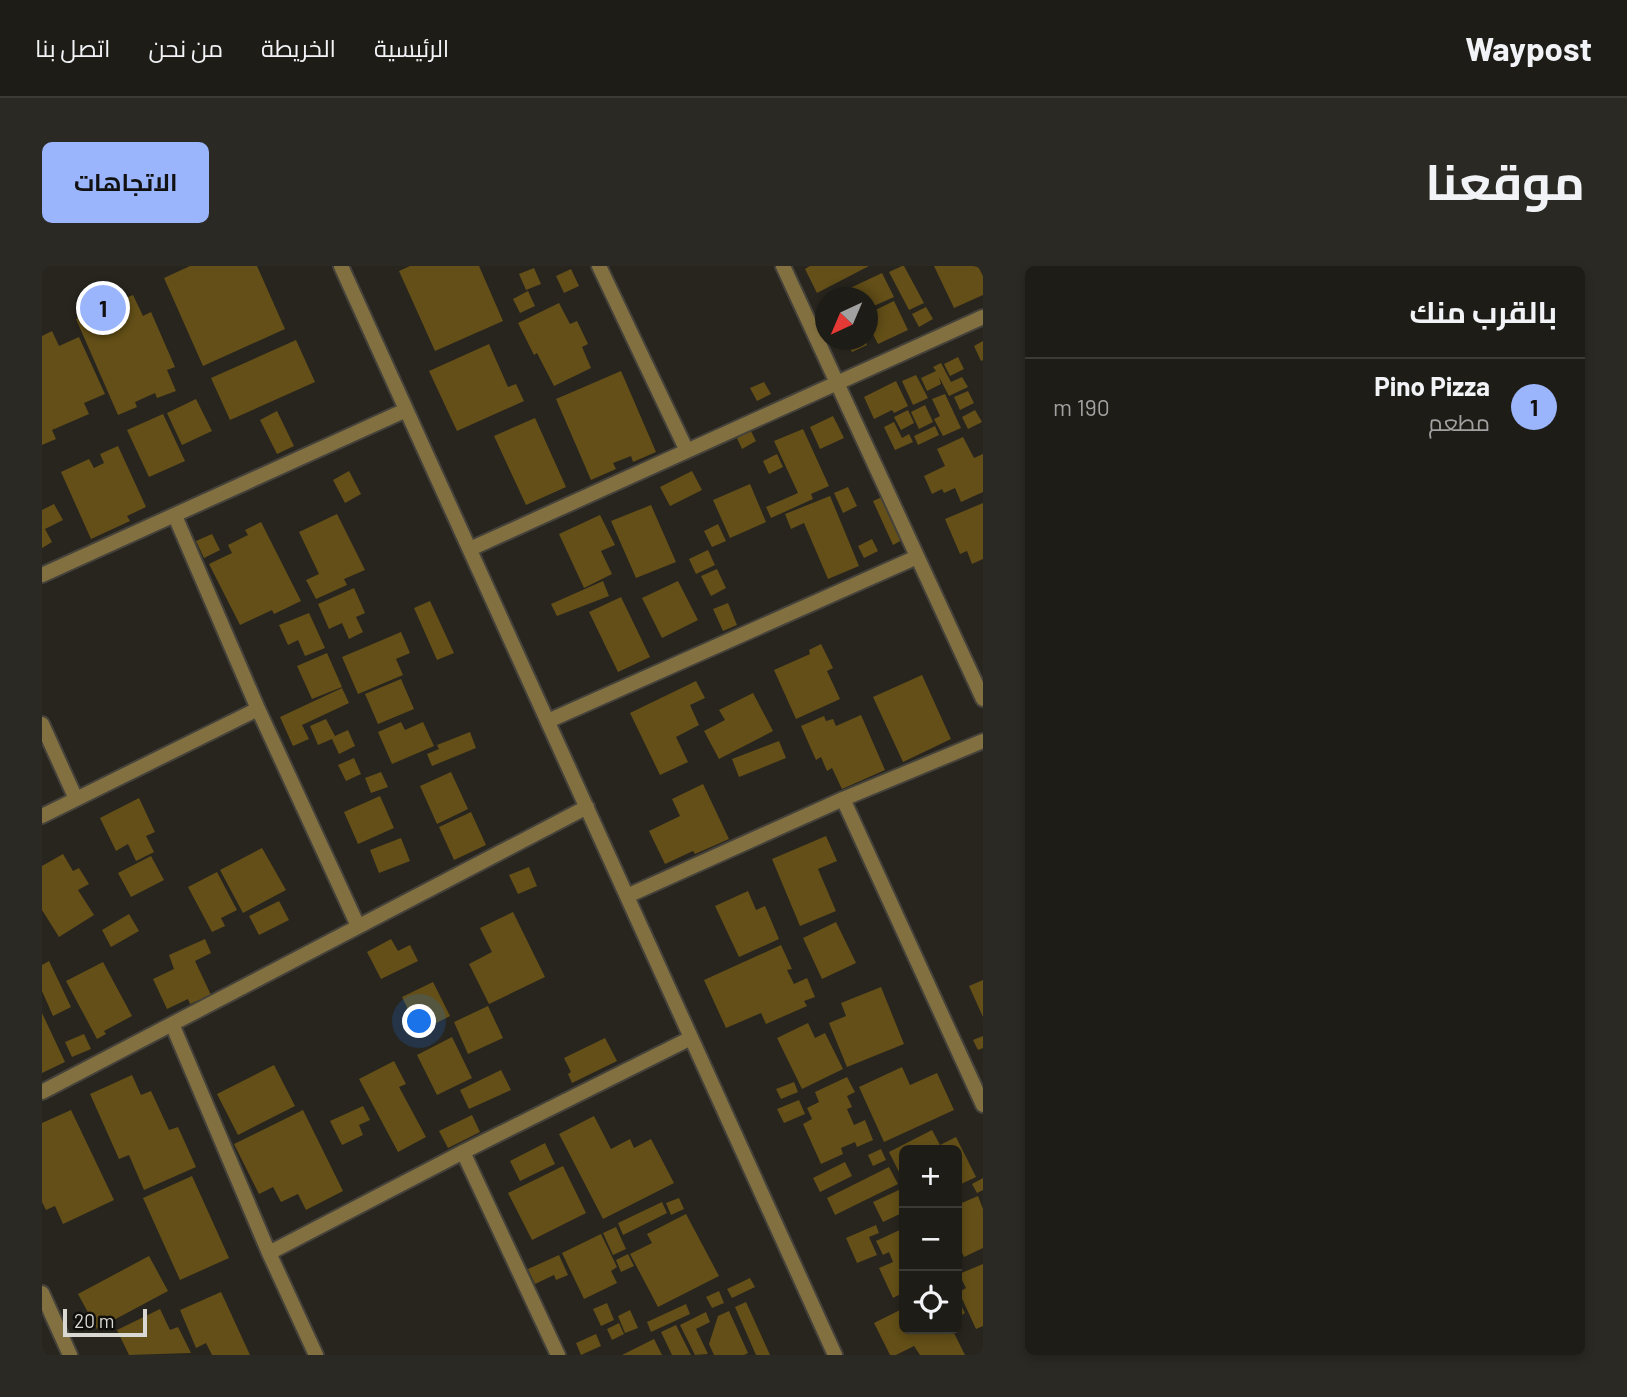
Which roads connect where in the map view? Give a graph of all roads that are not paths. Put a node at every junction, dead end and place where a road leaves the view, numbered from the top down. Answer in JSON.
{"nodes":[{"id":1,"x":341,"y":266,"type":"edge"},
{"id":2,"x":599,"y":266,"type":"edge"},
{"id":3,"x":783,"y":266,"type":"edge"},
{"id":4,"x":983,"y":317,"type":"edge"},
{"id":5,"x":837,"y":383,"type":"junction"},
{"id":6,"x":406,"y":410,"type":"junction"},
{"id":7,"x":687,"y":451,"type":"junction"},
{"id":8,"x":175,"y":516,"type":"junction"},
{"id":9,"x":470,"y":549,"type":"junction"},
{"id":10,"x":917,"y":557,"type":"junction"},
{"id":11,"x":42,"y":575,"type":"edge"},
{"id":12,"x":983,"y":699,"type":"edge"},
{"id":13,"x":258,"y":709,"type":"junction"},
{"id":14,"x":548,"y":721,"type":"junction"},
{"id":15,"x":42,"y":724,"type":"edge"},
{"id":16,"x":983,"y":741,"type":"edge"},
{"id":17,"x":76,"y":799,"type":"junction"},
{"id":18,"x":843,"y":799,"type":"junction"},
{"id":19,"x":587,"y":807,"type":"junction"},
{"id":20,"x":42,"y":816,"type":"edge"},
{"id":21,"x":627,"y":896,"type":"junction"},
{"id":22,"x":358,"y":926,"type":"junction"},
{"id":23,"x":172,"y":1024,"type":"junction"},
{"id":24,"x":691,"y":1038,"type":"junction"},
{"id":25,"x":42,"y":1092,"type":"edge"},
{"id":26,"x":983,"y":1105,"type":"edge"},
{"id":27,"x":464,"y":1152,"type":"junction"},
{"id":28,"x":269,"y":1253,"type":"junction"},
{"id":29,"x":42,"y":1293,"type":"edge"},
{"id":30,"x":70,"y":1355,"type":"edge"},
{"id":31,"x":316,"y":1355,"type":"edge"},
{"id":32,"x":558,"y":1355,"type":"edge"},
{"id":33,"x":835,"y":1355,"type":"edge"}],
"edges":[{"from":1,"to":6,"type":"street"},
{"from":2,"to":7,"type":"street"},
{"from":3,"to":5,"type":"street"},
{"from":4,"to":5,"type":"street"},
{"from":5,"to":7,"type":"street"},
{"from":5,"to":10,"type":"street"},
{"from":6,"to":8,"type":"street"},
{"from":6,"to":9,"type":"street"},
{"from":7,"to":9,"type":"street"},
{"from":8,"to":11,"type":"street"},
{"from":8,"to":13,"type":"street"},
{"from":9,"to":14,"type":"street"},
{"from":10,"to":12,"type":"street"},
{"from":10,"to":14,"type":"street"},
{"from":13,"to":17,"type":"street"},
{"from":13,"to":22,"type":"street"},
{"from":14,"to":19,"type":"street"},
{"from":15,"to":17,"type":"street"},
{"from":16,"to":18,"type":"street"},
{"from":17,"to":20,"type":"street"},
{"from":18,"to":21,"type":"street"},
{"from":18,"to":26,"type":"street"},
{"from":19,"to":21,"type":"street"},
{"from":19,"to":22,"type":"street"},
{"from":21,"to":24,"type":"street"},
{"from":22,"to":23,"type":"street"},
{"from":23,"to":25,"type":"street"},
{"from":23,"to":28,"type":"street"},
{"from":24,"to":27,"type":"street"},
{"from":24,"to":33,"type":"street"},
{"from":27,"to":28,"type":"street"},
{"from":27,"to":32,"type":"street"},
{"from":28,"to":31,"type":"street"},
{"from":29,"to":30,"type":"street"}]}
